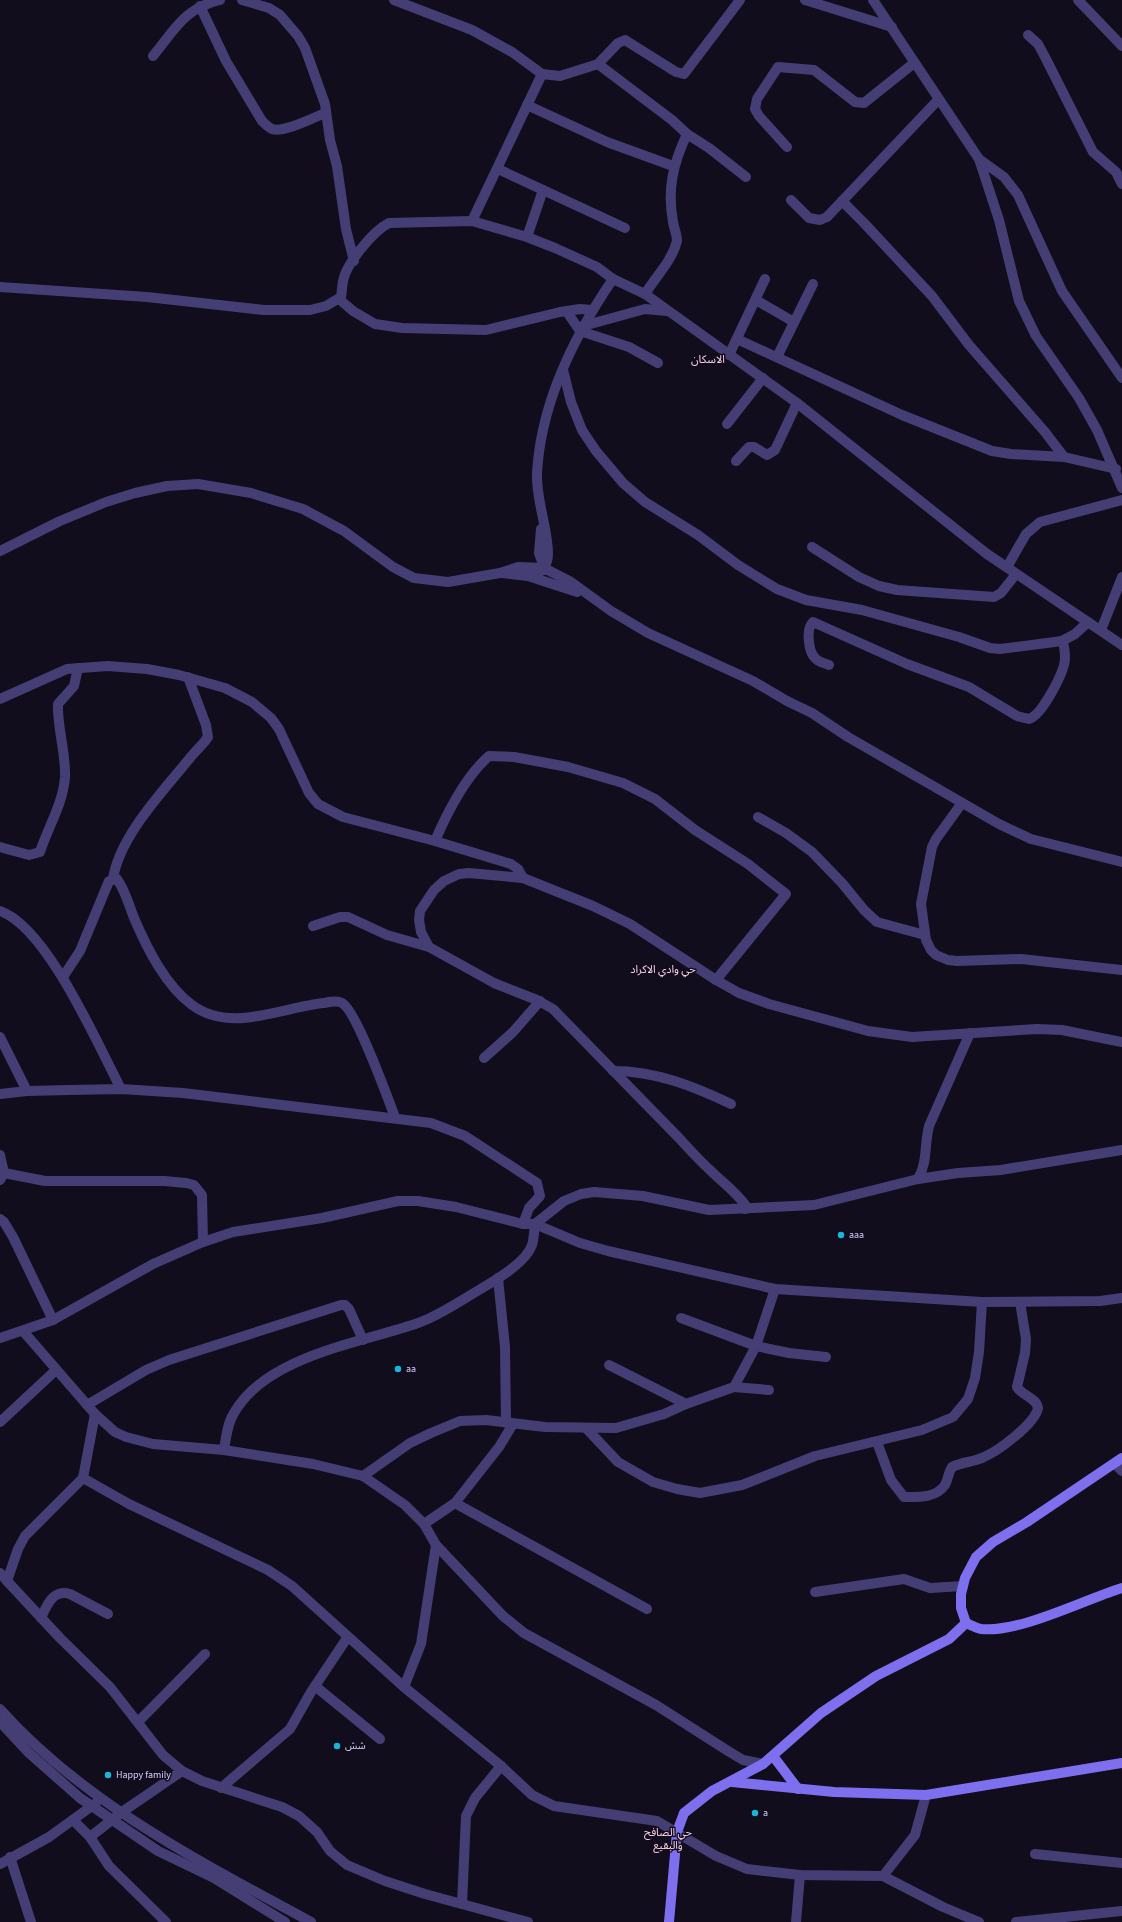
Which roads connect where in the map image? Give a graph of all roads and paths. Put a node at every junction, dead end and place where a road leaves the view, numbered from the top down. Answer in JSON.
{"nodes":[{"id":1,"x":220,"y":0,"type":"edge"},
{"id":2,"x":242,"y":0,"type":"edge"},
{"id":3,"x":394,"y":0,"type":"edge"},
{"id":4,"x":740,"y":0,"type":"edge"},
{"id":5,"x":805,"y":0,"type":"edge"},
{"id":6,"x":873,"y":0,"type":"edge"},
{"id":7,"x":1078,"y":0,"type":"edge"},
{"id":8,"x":200,"y":6,"type":"junction"},
{"id":9,"x":892,"y":28,"type":"junction"},
{"id":10,"x":1028,"y":35,"type":"dead end"},
{"id":11,"x":1122,"y":46,"type":"edge"},
{"id":12,"x":153,"y":56,"type":"dead end"},
{"id":13,"x":914,"y":63,"type":"junction"},
{"id":14,"x":598,"y":64,"type":"junction"},
{"id":15,"x":542,"y":74,"type":"junction"},
{"id":16,"x":938,"y":100,"type":"junction"},
{"id":17,"x":527,"y":105,"type":"junction"},
{"id":18,"x":325,"y":113,"type":"junction"},
{"id":19,"x":687,"y":134,"type":"junction"},
{"id":20,"x":787,"y":147,"type":"dead end"},
{"id":21,"x":979,"y":159,"type":"junction"},
{"id":22,"x":673,"y":166,"type":"junction"},
{"id":23,"x":498,"y":169,"type":"junction"},
{"id":24,"x":746,"y":177,"type":"dead end"},
{"id":25,"x":1122,"y":184,"type":"edge"},
{"id":26,"x":543,"y":190,"type":"junction"},
{"id":27,"x":791,"y":200,"type":"dead end"},
{"id":28,"x":842,"y":201,"type":"junction"},
{"id":29,"x":472,"y":221,"type":"junction"},
{"id":30,"x":625,"y":228,"type":"dead end"},
{"id":31,"x":527,"y":237,"type":"junction"},
{"id":32,"x":354,"y":261,"type":"junction"},
{"id":33,"x":613,"y":279,"type":"junction"},
{"id":34,"x":764,"y":279,"type":"dead end"},
{"id":35,"x":813,"y":284,"type":"dead end"},
{"id":36,"x":0,"y":287,"type":"edge"},
{"id":37,"x":645,"y":294,"type":"junction"},
{"id":38,"x":339,"y":299,"type":"junction"},
{"id":39,"x":756,"y":300,"type":"junction"},
{"id":40,"x":592,"y":310,"type":"junction"},
{"id":41,"x":668,"y":311,"type":"junction"},
{"id":42,"x":567,"y":312,"type":"junction"},
{"id":43,"x":794,"y":322,"type":"junction"},
{"id":44,"x":581,"y":328,"type":"junction"},
{"id":45,"x":737,"y":338,"type":"junction"},
{"id":46,"x":729,"y":355,"type":"junction"},
{"id":47,"x":777,"y":358,"type":"junction"},
{"id":48,"x":658,"y":363,"type":"dead end"},
{"id":49,"x":563,"y":370,"type":"junction"},
{"id":50,"x":763,"y":378,"type":"junction"},
{"id":51,"x":1122,"y":378,"type":"edge"},
{"id":52,"x":797,"y":403,"type":"junction"},
{"id":53,"x":727,"y":424,"type":"dead end"},
{"id":54,"x":1064,"y":457,"type":"junction"},
{"id":55,"x":736,"y":461,"type":"dead end"},
{"id":56,"x":1116,"y":469,"type":"junction"},
{"id":57,"x":1122,"y":488,"type":"edge"},
{"id":58,"x":1122,"y":500,"type":"edge"},
{"id":59,"x":812,"y":547,"type":"dead end"},
{"id":60,"x":0,"y":551,"type":"edge"},
{"id":61,"x":1007,"y":567,"type":"junction"},
{"id":62,"x":544,"y":568,"type":"junction"},
{"id":63,"x":500,"y":573,"type":"junction"},
{"id":64,"x":1016,"y":574,"type":"junction"},
{"id":65,"x":528,"y":576,"type":"junction"},
{"id":66,"x":1122,"y":577,"type":"edge"},
{"id":67,"x":554,"y":583,"type":"junction"},
{"id":68,"x":590,"y":596,"type":"junction"},
{"id":69,"x":1088,"y":622,"type":"junction"},
{"id":70,"x":1101,"y":630,"type":"junction"},
{"id":71,"x":1062,"y":641,"type":"junction"},
{"id":72,"x":1122,"y":645,"type":"edge"},
{"id":73,"x":829,"y":665,"type":"dead end"},
{"id":74,"x":78,"y":668,"type":"junction"},
{"id":75,"x":188,"y":677,"type":"junction"},
{"id":76,"x":0,"y":699,"type":"edge"},
{"id":77,"x":962,"y":803,"type":"junction"},
{"id":78,"x":758,"y":817,"type":"dead end"},
{"id":79,"x":435,"y":841,"type":"junction"},
{"id":80,"x":0,"y":847,"type":"edge"},
{"id":81,"x":1122,"y":862,"type":"edge"},
{"id":82,"x":523,"y":878,"type":"junction"},
{"id":83,"x":113,"y":879,"type":"junction"},
{"id":84,"x":0,"y":911,"type":"edge"},
{"id":85,"x":313,"y":926,"type":"dead end"},
{"id":86,"x":925,"y":935,"type":"junction"},
{"id":87,"x":429,"y":947,"type":"junction"},
{"id":88,"x":1122,"y":970,"type":"edge"},
{"id":89,"x":63,"y":977,"type":"junction"},
{"id":90,"x":716,"y":980,"type":"junction"},
{"id":91,"x":540,"y":1001,"type":"junction"},
{"id":92,"x":970,"y":1033,"type":"junction"},
{"id":93,"x":0,"y":1037,"type":"edge"},
{"id":94,"x":1122,"y":1042,"type":"edge"},
{"id":95,"x":484,"y":1058,"type":"dead end"},
{"id":96,"x":613,"y":1071,"type":"junction"},
{"id":97,"x":121,"y":1089,"type":"junction"},
{"id":98,"x":27,"y":1091,"type":"junction"},
{"id":99,"x":0,"y":1094,"type":"edge"},
{"id":100,"x":731,"y":1104,"type":"dead end"},
{"id":101,"x":395,"y":1117,"type":"junction"},
{"id":102,"x":1122,"y":1150,"type":"edge"},
{"id":103,"x":0,"y":1155,"type":"edge"},
{"id":104,"x":2,"y":1177,"type":"edge"},
{"id":105,"x":918,"y":1178,"type":"junction"},
{"id":106,"x":745,"y":1209,"type":"junction"},
{"id":107,"x":0,"y":1219,"type":"edge"},
{"id":108,"x":523,"y":1224,"type":"junction"},
{"id":109,"x":534,"y":1224,"type":"junction"},
{"id":110,"x":203,"y":1242,"type":"junction"},
{"id":111,"x":498,"y":1278,"type":"junction"},
{"id":112,"x":775,"y":1289,"type":"junction"},
{"id":113,"x":1122,"y":1298,"type":"edge"},
{"id":114,"x":982,"y":1302,"type":"junction"},
{"id":115,"x":1020,"y":1302,"type":"junction"},
{"id":116,"x":680,"y":1318,"type":"dead end"},
{"id":117,"x":53,"y":1320,"type":"junction"},
{"id":118,"x":23,"y":1331,"type":"junction"},
{"id":119,"x":0,"y":1338,"type":"edge"},
{"id":120,"x":362,"y":1340,"type":"junction"},
{"id":121,"x":756,"y":1346,"type":"junction"},
{"id":122,"x":826,"y":1357,"type":"dead end"},
{"id":123,"x":609,"y":1366,"type":"dead end"},
{"id":124,"x":56,"y":1370,"type":"junction"},
{"id":125,"x":734,"y":1387,"type":"junction"},
{"id":126,"x":769,"y":1390,"type":"dead end"},
{"id":127,"x":686,"y":1404,"type":"junction"},
{"id":128,"x":87,"y":1405,"type":"junction"},
{"id":129,"x":95,"y":1414,"type":"junction"},
{"id":130,"x":0,"y":1422,"type":"edge"},
{"id":131,"x":510,"y":1424,"type":"junction"},
{"id":132,"x":586,"y":1428,"type":"junction"},
{"id":133,"x":877,"y":1442,"type":"junction"},
{"id":134,"x":224,"y":1450,"type":"junction"},
{"id":135,"x":1120,"y":1464,"type":"edge"},
{"id":136,"x":363,"y":1476,"type":"junction"},
{"id":137,"x":83,"y":1478,"type":"junction"},
{"id":138,"x":455,"y":1503,"type":"junction"},
{"id":139,"x":424,"y":1524,"type":"junction"},
{"id":140,"x":436,"y":1545,"type":"junction"},
{"id":141,"x":0,"y":1573,"type":"edge"},
{"id":142,"x":7,"y":1581,"type":"junction"},
{"id":143,"x":963,"y":1586,"type":"junction"},
{"id":144,"x":1122,"y":1588,"type":"edge"},
{"id":145,"x":814,"y":1592,"type":"dead end"},
{"id":146,"x":647,"y":1609,"type":"dead end"},
{"id":147,"x":108,"y":1614,"type":"dead end"},
{"id":148,"x":41,"y":1618,"type":"junction"},
{"id":149,"x":966,"y":1623,"type":"junction"},
{"id":150,"x":347,"y":1638,"type":"junction"},
{"id":151,"x":205,"y":1654,"type":"dead end"},
{"id":152,"x":315,"y":1686,"type":"junction"},
{"id":153,"x":404,"y":1687,"type":"junction"},
{"id":154,"x":0,"y":1709,"type":"edge"},
{"id":155,"x":0,"y":1722,"type":"edge"},
{"id":156,"x":138,"y":1722,"type":"junction"},
{"id":157,"x":380,"y":1739,"type":"dead end"},
{"id":158,"x":45,"y":1753,"type":"junction"},
{"id":159,"x":773,"y":1756,"type":"junction"},
{"id":160,"x":37,"y":1761,"type":"junction"},
{"id":161,"x":1122,"y":1763,"type":"edge"},
{"id":162,"x":763,"y":1764,"type":"junction"},
{"id":163,"x":501,"y":1766,"type":"junction"},
{"id":164,"x":182,"y":1771,"type":"junction"},
{"id":165,"x":732,"y":1782,"type":"junction"},
{"id":166,"x":221,"y":1788,"type":"junction"},
{"id":167,"x":798,"y":1789,"type":"junction"},
{"id":168,"x":926,"y":1795,"type":"junction"},
{"id":169,"x":101,"y":1798,"type":"junction"},
{"id":170,"x":92,"y":1806,"type":"junction"},
{"id":171,"x":122,"y":1812,"type":"junction"},
{"id":172,"x":73,"y":1820,"type":"junction"},
{"id":173,"x":112,"y":1820,"type":"junction"},
{"id":174,"x":677,"y":1832,"type":"junction"},
{"id":175,"x":90,"y":1837,"type":"junction"},
{"id":176,"x":1035,"y":1854,"type":"dead end"},
{"id":177,"x":10,"y":1857,"type":"junction"},
{"id":178,"x":1122,"y":1863,"type":"edge"},
{"id":179,"x":0,"y":1864,"type":"edge"},
{"id":180,"x":800,"y":1875,"type":"junction"},
{"id":181,"x":883,"y":1876,"type":"junction"},
{"id":182,"x":462,"y":1904,"type":"junction"},
{"id":183,"x":1122,"y":1912,"type":"edge"},
{"id":184,"x":31,"y":1922,"type":"edge"},
{"id":185,"x":166,"y":1922,"type":"edge"},
{"id":186,"x":285,"y":1922,"type":"edge"},
{"id":187,"x":311,"y":1922,"type":"edge"},
{"id":188,"x":528,"y":1922,"type":"edge"},
{"id":189,"x":669,"y":1922,"type":"edge"},
{"id":190,"x":796,"y":1922,"type":"edge"},
{"id":191,"x":978,"y":1922,"type":"edge"},
{"id":192,"x":1016,"y":1922,"type":"edge"}],
"edges":[{"from":1,"to":8,"type":"street"},
{"from":2,"to":18,"type":"street"},
{"from":3,"to":15,"type":"street"},
{"from":4,"to":14,"type":"street"},
{"from":5,"to":9,"type":"street"},
{"from":6,"to":9,"type":"street"},
{"from":7,"to":11,"type":"street"},
{"from":8,"to":12,"type":"street"},
{"from":8,"to":18,"type":"street"},
{"from":9,"to":13,"type":"street"},
{"from":10,"to":25,"type":"street"},
{"from":13,"to":16,"type":"street"},
{"from":13,"to":20,"type":"street"},
{"from":14,"to":15,"type":"street"},
{"from":14,"to":19,"type":"street"},
{"from":15,"to":17,"type":"street"},
{"from":16,"to":21,"type":"street"},
{"from":16,"to":28,"type":"street"},
{"from":17,"to":22,"type":"street"},
{"from":17,"to":23,"type":"street"},
{"from":18,"to":32,"type":"street"},
{"from":19,"to":22,"type":"street"},
{"from":19,"to":24,"type":"street"},
{"from":21,"to":51,"type":"street"},
{"from":21,"to":56,"type":"street"},
{"from":22,"to":37,"type":"street"},
{"from":23,"to":26,"type":"street"},
{"from":23,"to":29,"type":"street"},
{"from":26,"to":30,"type":"street"},
{"from":26,"to":31,"type":"street"},
{"from":27,"to":28,"type":"street"},
{"from":28,"to":54,"type":"street"},
{"from":29,"to":31,"type":"street"},
{"from":29,"to":32,"type":"street"},
{"from":31,"to":33,"type":"street"},
{"from":32,"to":38,"type":"street"},
{"from":33,"to":37,"type":"street"},
{"from":33,"to":40,"type":"street"},
{"from":34,"to":39,"type":"street"},
{"from":35,"to":43,"type":"street"},
{"from":36,"to":38,"type":"street"},
{"from":37,"to":41,"type":"street"},
{"from":38,"to":42,"type":"street"},
{"from":39,"to":43,"type":"street"},
{"from":39,"to":45,"type":"street"},
{"from":40,"to":42,"type":"street"},
{"from":40,"to":44,"type":"street"},
{"from":41,"to":44,"type":"street"},
{"from":41,"to":46,"type":"street"},
{"from":42,"to":44,"type":"street"},
{"from":43,"to":47,"type":"street"},
{"from":44,"to":48,"type":"street"},
{"from":44,"to":49,"type":"street"},
{"from":45,"to":46,"type":"street"},
{"from":45,"to":47,"type":"street"},
{"from":46,"to":50,"type":"street"},
{"from":47,"to":54,"type":"street"},
{"from":49,"to":62,"type":"street"},
{"from":49,"to":71,"type":"street"},
{"from":50,"to":52,"type":"street"},
{"from":50,"to":53,"type":"street"},
{"from":52,"to":55,"type":"street"},
{"from":52,"to":61,"type":"street"},
{"from":54,"to":56,"type":"street"},
{"from":56,"to":57,"type":"street"},
{"from":58,"to":61,"type":"street"},
{"from":59,"to":64,"type":"street"},
{"from":60,"to":63,"type":"street"},
{"from":61,"to":64,"type":"street"},
{"from":62,"to":63,"type":"street"},
{"from":62,"to":65,"type":"street"},
{"from":62,"to":67,"type":"street"},
{"from":62,"to":68,"type":"street"},
{"from":63,"to":65,"type":"street"},
{"from":64,"to":69,"type":"street"},
{"from":65,"to":67,"type":"street"},
{"from":66,"to":70,"type":"street"},
{"from":67,"to":68,"type":"street"},
{"from":68,"to":77,"type":"street"},
{"from":69,"to":70,"type":"street"},
{"from":69,"to":71,"type":"street"},
{"from":70,"to":72,"type":"street"},
{"from":71,"to":73,"type":"street"},
{"from":74,"to":75,"type":"street"},
{"from":74,"to":76,"type":"street"},
{"from":74,"to":80,"type":"street"},
{"from":75,"to":79,"type":"street"},
{"from":75,"to":83,"type":"street"},
{"from":77,"to":81,"type":"street"},
{"from":77,"to":86,"type":"street"},
{"from":78,"to":86,"type":"street"},
{"from":79,"to":82,"type":"street"},
{"from":79,"to":90,"type":"street"},
{"from":82,"to":87,"type":"street"},
{"from":82,"to":90,"type":"street"},
{"from":83,"to":89,"type":"street"},
{"from":83,"to":101,"type":"street"},
{"from":84,"to":89,"type":"street"},
{"from":85,"to":87,"type":"street"},
{"from":86,"to":88,"type":"street"},
{"from":87,"to":91,"type":"street"},
{"from":89,"to":97,"type":"street"},
{"from":90,"to":92,"type":"street"},
{"from":91,"to":95,"type":"street"},
{"from":91,"to":96,"type":"street"},
{"from":92,"to":94,"type":"street"},
{"from":92,"to":105,"type":"street"},
{"from":93,"to":98,"type":"street"},
{"from":96,"to":100,"type":"street"},
{"from":96,"to":106,"type":"street"},
{"from":97,"to":98,"type":"street"},
{"from":97,"to":101,"type":"street"},
{"from":98,"to":99,"type":"street"},
{"from":101,"to":108,"type":"street"},
{"from":102,"to":105,"type":"street"},
{"from":103,"to":104,"type":"street"},
{"from":104,"to":110,"type":"street"},
{"from":105,"to":106,"type":"street"},
{"from":106,"to":109,"type":"street"},
{"from":107,"to":117,"type":"street"},
{"from":108,"to":109,"type":"street"},
{"from":108,"to":110,"type":"street"},
{"from":109,"to":111,"type":"street"},
{"from":109,"to":112,"type":"street"},
{"from":110,"to":117,"type":"street"},
{"from":111,"to":120,"type":"street"},
{"from":111,"to":131,"type":"street"},
{"from":112,"to":114,"type":"street"},
{"from":112,"to":121,"type":"street"},
{"from":113,"to":115,"type":"street"},
{"from":114,"to":115,"type":"street"},
{"from":114,"to":133,"type":"street"},
{"from":115,"to":133,"type":"street"},
{"from":116,"to":121,"type":"street"},
{"from":117,"to":118,"type":"street"},
{"from":118,"to":119,"type":"street"},
{"from":118,"to":124,"type":"street"},
{"from":120,"to":128,"type":"street"},
{"from":120,"to":134,"type":"street"},
{"from":121,"to":122,"type":"street"},
{"from":121,"to":125,"type":"street"},
{"from":123,"to":127,"type":"street"},
{"from":124,"to":128,"type":"street"},
{"from":124,"to":130,"type":"street"},
{"from":125,"to":126,"type":"street"},
{"from":125,"to":127,"type":"street"},
{"from":127,"to":132,"type":"street"},
{"from":128,"to":129,"type":"street"},
{"from":129,"to":134,"type":"street"},
{"from":129,"to":137,"type":"street"},
{"from":131,"to":132,"type":"street"},
{"from":131,"to":136,"type":"street"},
{"from":131,"to":138,"type":"street"},
{"from":132,"to":133,"type":"street"},
{"from":134,"to":136,"type":"street"},
{"from":135,"to":143,"type":"street"},
{"from":136,"to":139,"type":"street"},
{"from":137,"to":142,"type":"street"},
{"from":137,"to":150,"type":"street"},
{"from":138,"to":139,"type":"street"},
{"from":138,"to":146,"type":"street"},
{"from":139,"to":140,"type":"street"},
{"from":140,"to":153,"type":"street"},
{"from":140,"to":162,"type":"street"},
{"from":141,"to":142,"type":"street"},
{"from":142,"to":148,"type":"street"},
{"from":143,"to":145,"type":"street"},
{"from":143,"to":149,"type":"street"},
{"from":144,"to":149,"type":"street"},
{"from":147,"to":148,"type":"street"},
{"from":148,"to":156,"type":"street"},
{"from":149,"to":159,"type":"street"},
{"from":150,"to":152,"type":"street"},
{"from":150,"to":153,"type":"street"},
{"from":151,"to":156,"type":"street"},
{"from":152,"to":157,"type":"street"},
{"from":152,"to":166,"type":"street"},
{"from":153,"to":163,"type":"street"},
{"from":154,"to":158,"type":"street"},
{"from":155,"to":160,"type":"street"},
{"from":156,"to":164,"type":"street"},
{"from":158,"to":160,"type":"street"},
{"from":158,"to":169,"type":"street"},
{"from":159,"to":162,"type":"street"},
{"from":159,"to":167,"type":"street"},
{"from":160,"to":170,"type":"street"},
{"from":161,"to":168,"type":"street"},
{"from":162,"to":165,"type":"street"},
{"from":163,"to":174,"type":"street"},
{"from":163,"to":182,"type":"street"},
{"from":164,"to":166,"type":"street"},
{"from":164,"to":171,"type":"street"},
{"from":165,"to":167,"type":"street"},
{"from":165,"to":174,"type":"street"},
{"from":166,"to":182,"type":"street"},
{"from":167,"to":168,"type":"street"},
{"from":168,"to":181,"type":"street"},
{"from":169,"to":170,"type":"street"},
{"from":169,"to":171,"type":"street"},
{"from":170,"to":172,"type":"street"},
{"from":170,"to":173,"type":"street"},
{"from":171,"to":173,"type":"street"},
{"from":171,"to":187,"type":"street"},
{"from":172,"to":175,"type":"street"},
{"from":172,"to":177,"type":"street"},
{"from":173,"to":175,"type":"street"},
{"from":173,"to":186,"type":"street"},
{"from":174,"to":180,"type":"street"},
{"from":174,"to":189,"type":"street"},
{"from":175,"to":185,"type":"street"},
{"from":176,"to":178,"type":"street"},
{"from":177,"to":179,"type":"street"},
{"from":177,"to":184,"type":"street"},
{"from":180,"to":181,"type":"street"},
{"from":180,"to":190,"type":"street"},
{"from":181,"to":191,"type":"street"},
{"from":182,"to":188,"type":"street"},
{"from":183,"to":192,"type":"street"}]}
